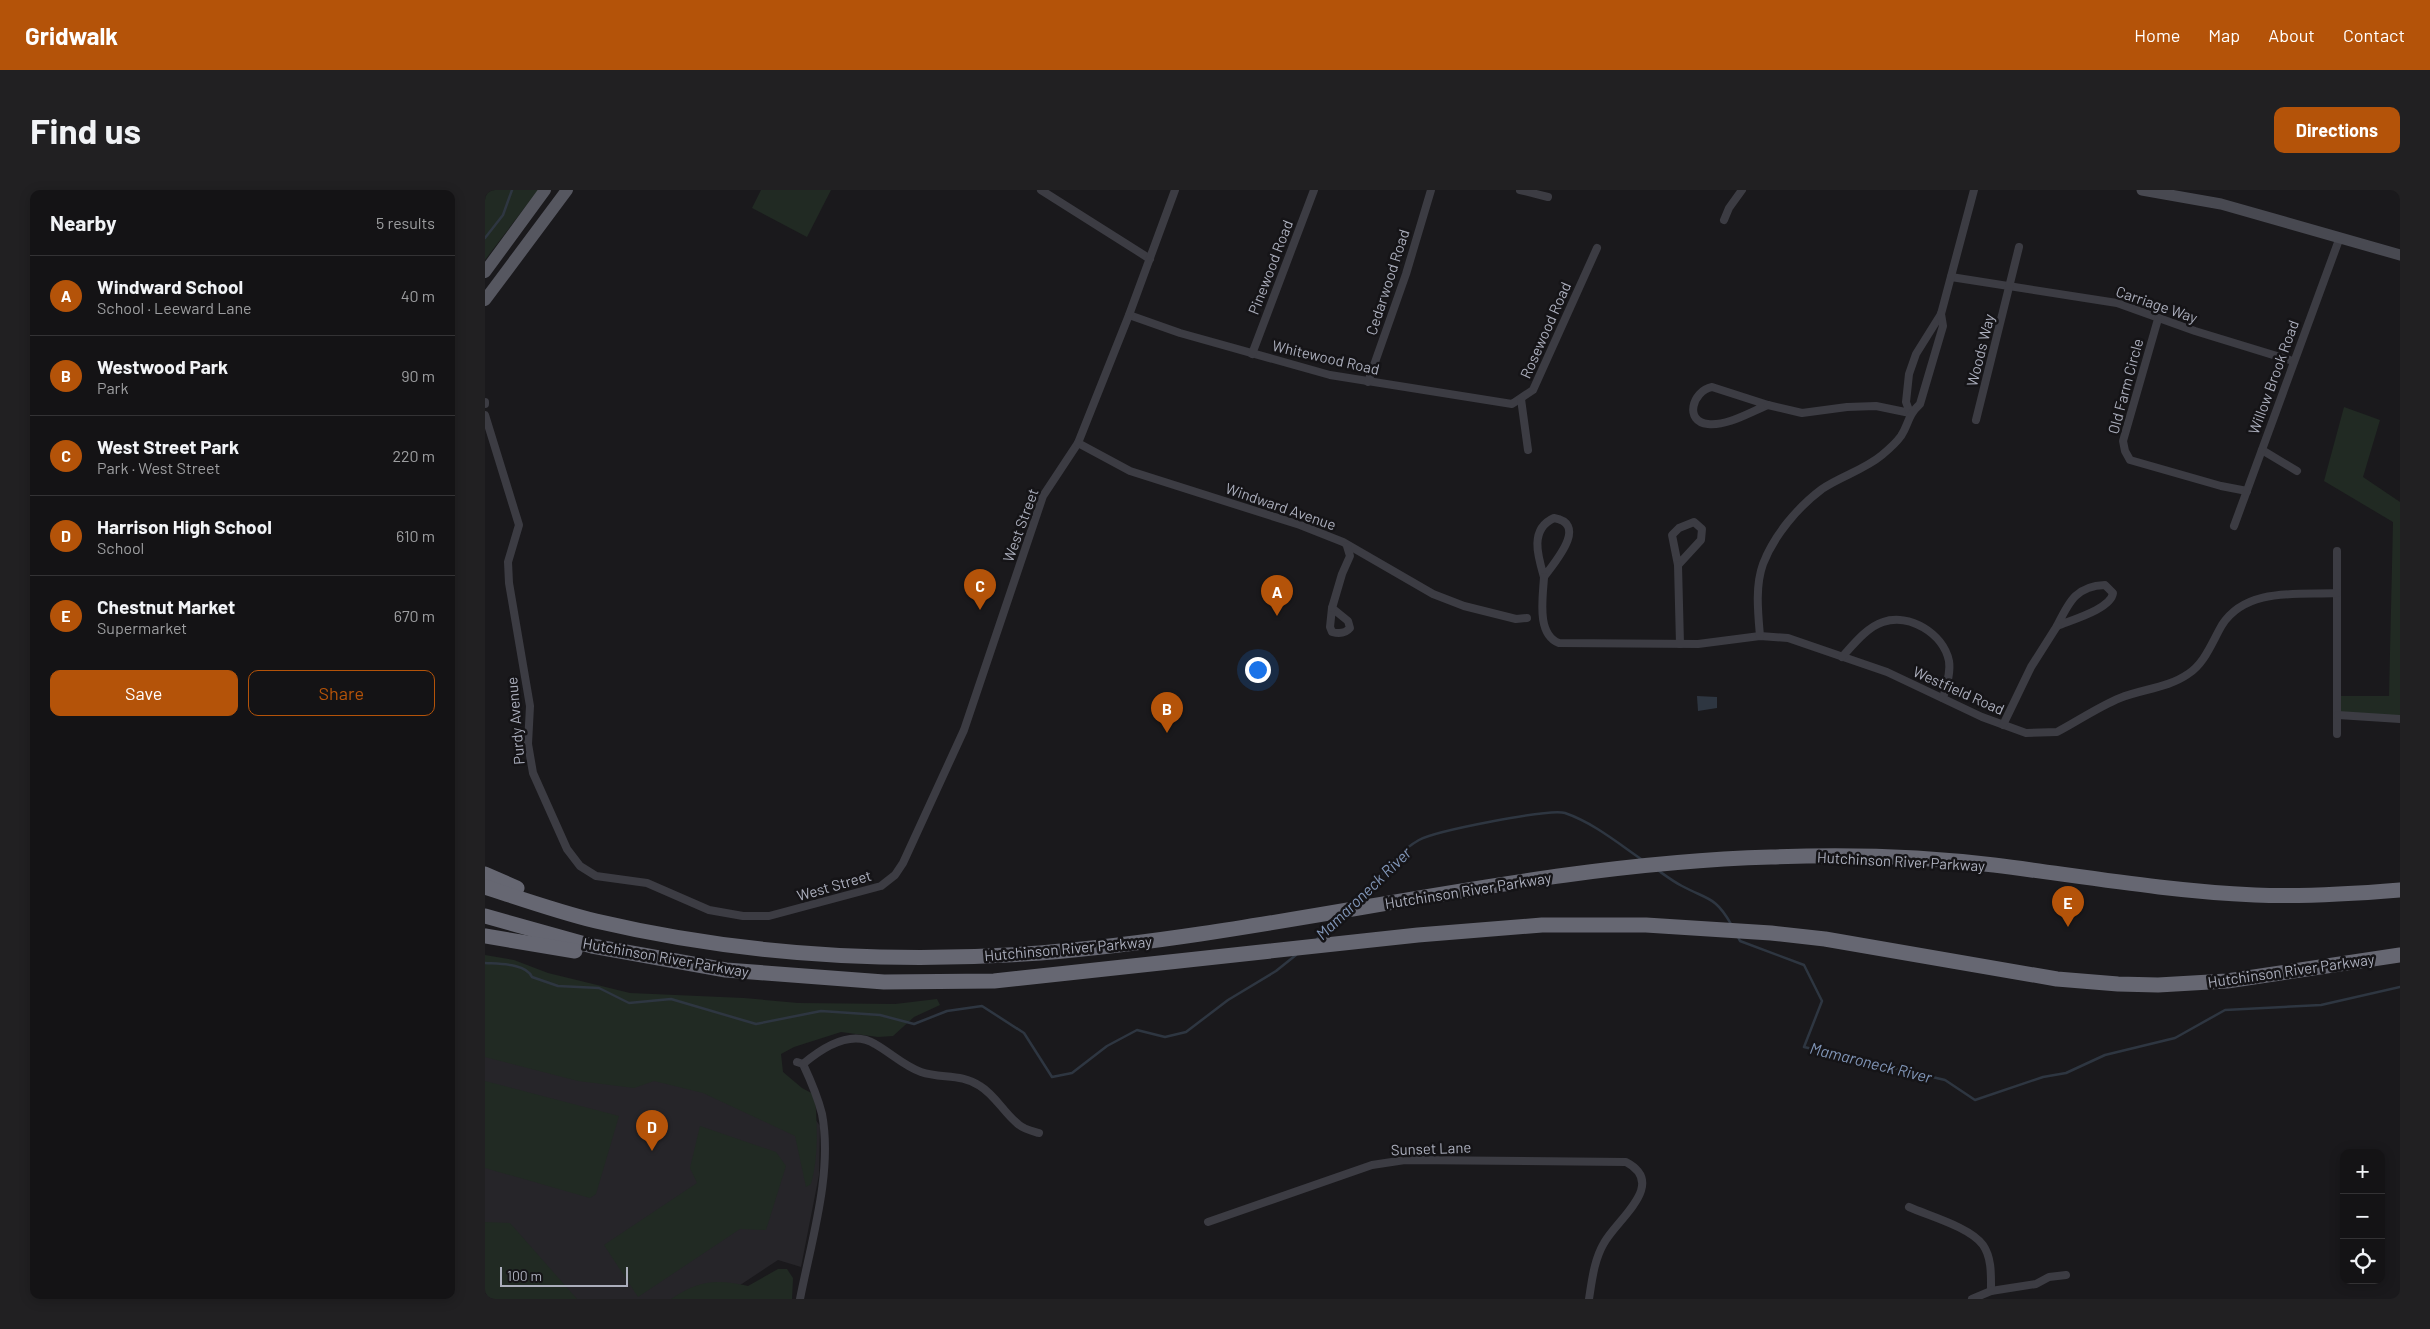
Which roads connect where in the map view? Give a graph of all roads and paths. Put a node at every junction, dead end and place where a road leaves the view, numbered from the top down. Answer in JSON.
{"nodes":[{"id":1,"x":545,"y":190,"type":"edge"},
{"id":2,"x":567,"y":190,"type":"edge"},
{"id":3,"x":1041,"y":190,"type":"edge"},
{"id":4,"x":1175,"y":190,"type":"edge"},
{"id":5,"x":1314,"y":190,"type":"edge"},
{"id":6,"x":1431,"y":190,"type":"edge"},
{"id":7,"x":1520,"y":190,"type":"edge"},
{"id":8,"x":1742,"y":190,"type":"edge"},
{"id":9,"x":1974,"y":190,"type":"edge"},
{"id":10,"x":2142,"y":190,"type":"edge"},
{"id":11,"x":1548,"y":197,"type":"dead end"},
{"id":12,"x":1724,"y":220,"type":"dead end"},
{"id":13,"x":2340,"y":237,"type":"junction"},
{"id":14,"x":2019,"y":247,"type":"dead end"},
{"id":15,"x":1597,"y":248,"type":"dead end"},
{"id":16,"x":2400,"y":255,"type":"edge"},
{"id":17,"x":1150,"y":259,"type":"junction"},
{"id":18,"x":485,"y":272,"type":"edge"},
{"id":19,"x":1951,"y":278,"type":"junction"},
{"id":20,"x":2009,"y":287,"type":"junction"},
{"id":21,"x":485,"y":300,"type":"edge"},
{"id":22,"x":1941,"y":314,"type":"junction"},
{"id":23,"x":1129,"y":315,"type":"junction"},
{"id":24,"x":2158,"y":319,"type":"junction"},
{"id":25,"x":1252,"y":354,"type":"junction"},
{"id":26,"x":2293,"y":361,"type":"junction"},
{"id":27,"x":1368,"y":382,"type":"junction"},
{"id":28,"x":1521,"y":399,"type":"junction"},
{"id":29,"x":1768,"y":405,"type":"junction"},
{"id":30,"x":1910,"y":413,"type":"junction"},
{"id":31,"x":485,"y":415,"type":"edge"},
{"id":32,"x":1976,"y":420,"type":"dead end"},
{"id":33,"x":1077,"y":443,"type":"junction"},
{"id":34,"x":1528,"y":450,"type":"dead end"},
{"id":35,"x":2262,"y":450,"type":"junction"},
{"id":36,"x":2297,"y":471,"type":"dead end"},
{"id":37,"x":2247,"y":491,"type":"junction"},
{"id":38,"x":2234,"y":526,"type":"dead end"},
{"id":39,"x":1347,"y":546,"type":"junction"},
{"id":40,"x":2337,"y":551,"type":"dead end"},
{"id":41,"x":1678,"y":565,"type":"junction"},
{"id":42,"x":1544,"y":577,"type":"junction"},
{"id":43,"x":2337,"y":593,"type":"junction"},
{"id":44,"x":1333,"y":608,"type":"dead end"},
{"id":45,"x":1527,"y":618,"type":"dead end"},
{"id":46,"x":2057,"y":626,"type":"junction"},
{"id":47,"x":1760,"y":636,"type":"junction"},
{"id":48,"x":1680,"y":644,"type":"junction"},
{"id":49,"x":1841,"y":656,"type":"junction"},
{"id":50,"x":1943,"y":698,"type":"junction"},
{"id":51,"x":2338,"y":715,"type":"junction"},
{"id":52,"x":2400,"y":719,"type":"edge"},
{"id":53,"x":2003,"y":725,"type":"junction"},
{"id":54,"x":2337,"y":734,"type":"dead end"},
{"id":55,"x":485,"y":874,"type":"edge"},
{"id":56,"x":485,"y":887,"type":"edge"},
{"id":57,"x":2400,"y":890,"type":"edge"},
{"id":58,"x":785,"y":913,"type":"joint"},
{"id":59,"x":485,"y":916,"type":"edge"},
{"id":60,"x":592,"y":920,"type":"junction"},
{"id":61,"x":485,"y":936,"type":"edge"},
{"id":62,"x":2400,"y":955,"type":"edge"},
{"id":63,"x":727,"y":970,"type":"junction"},
{"id":64,"x":1039,"y":1133,"type":"dead end"},
{"id":65,"x":1909,"y":1207,"type":"dead end"},
{"id":66,"x":1208,"y":1222,"type":"dead end"},
{"id":67,"x":2066,"y":1275,"type":"dead end"},
{"id":68,"x":1991,"y":1291,"type":"junction"},
{"id":69,"x":801,"y":1299,"type":"edge"},
{"id":70,"x":1589,"y":1299,"type":"edge"},
{"id":71,"x":1972,"y":1299,"type":"edge"}],
"edges":[{"from":1,"to":18,"type":"main road"},
{"from":2,"to":21,"type":"main road"},
{"from":3,"to":17,"type":"street"},
{"from":4,"to":17,"type":"street","name":"West Street"},
{"from":5,"to":25,"type":"street","name":"Pinewood Road"},
{"from":6,"to":27,"type":"street","name":"Cedarwood Road"},
{"from":7,"to":11,"type":"street"},
{"from":8,"to":12,"type":"street"},
{"from":9,"to":19,"type":"street"},
{"from":10,"to":13,"type":"street"},
{"from":13,"to":16,"type":"street"},
{"from":13,"to":26,"type":"street","name":"Willow Brook Road"},
{"from":14,"to":20,"type":"street"},
{"from":15,"to":28,"type":"street","name":"Rosewood Road"},
{"from":17,"to":23,"type":"street","name":"West Street"},
{"from":19,"to":20,"type":"street","name":"Carriage Way"},
{"from":19,"to":22,"type":"street"},
{"from":20,"to":24,"type":"street","name":"Carriage Way"},
{"from":20,"to":32,"type":"street","name":"Woods Way"},
{"from":22,"to":30,"type":"street"},
{"from":22,"to":30,"type":"street"},
{"from":23,"to":25,"type":"street","name":"Whitewood Road"},
{"from":23,"to":33,"type":"street","name":"West Street"},
{"from":24,"to":26,"type":"street","name":"Carriage Way"},
{"from":24,"to":37,"type":"street","name":"Old Farm Circle"},
{"from":25,"to":27,"type":"street","name":"Whitewood Road"},
{"from":26,"to":35,"type":"street","name":"Willow Brook Road"},
{"from":27,"to":28,"type":"street","name":"Whitewood Road"},
{"from":28,"to":34,"type":"street","name":"Rosewood Road"},
{"from":29,"to":29,"type":"street"},
{"from":29,"to":30,"type":"street"},
{"from":30,"to":47,"type":"street"},
{"from":31,"to":58,"type":"street","name":"Purdy Avenue"},
{"from":33,"to":39,"type":"street","name":"Windward Avenue"},
{"from":33,"to":58,"type":"street","name":"West Street"},
{"from":35,"to":36,"type":"street"},
{"from":35,"to":37,"type":"street","name":"Willow Brook Road"},
{"from":37,"to":38,"type":"street","name":"Willow Brook Road"},
{"from":39,"to":44,"type":"street"},
{"from":39,"to":45,"type":"street","name":"Windward Avenue"},
{"from":40,"to":43,"type":"street"},
{"from":41,"to":41,"type":"street"},
{"from":41,"to":48,"type":"street"},
{"from":42,"to":42,"type":"street"},
{"from":42,"to":48,"type":"street","name":"Westfield Road"},
{"from":43,"to":51,"type":"street"},
{"from":43,"to":53,"type":"street","name":"Westfield Road"},
{"from":46,"to":46,"type":"street"},
{"from":46,"to":53,"type":"street"},
{"from":47,"to":48,"type":"street","name":"Westfield Road"},
{"from":47,"to":49,"type":"street","name":"Westfield Road"},
{"from":49,"to":50,"type":"street","name":"Westfield Road"},
{"from":49,"to":50,"type":"street"},
{"from":50,"to":53,"type":"street","name":"Westfield Road"},
{"from":51,"to":52,"type":"street"},
{"from":51,"to":54,"type":"street"},
{"from":55,"to":60,"type":"highway"},
{"from":56,"to":60,"type":"highway","name":"Hutchinson River Parkway"},
{"from":57,"to":60,"type":"highway","name":"Hutchinson River Parkway"},
{"from":59,"to":63,"type":"highway","name":"Hutchinson River Parkway"},
{"from":61,"to":63,"type":"highway"},
{"from":62,"to":63,"type":"highway","name":"Hutchinson River Parkway"},
{"from":64,"to":69,"type":"street"},
{"from":65,"to":68,"type":"street"},
{"from":66,"to":70,"type":"street","name":"Sunset Lane"},
{"from":67,"to":68,"type":"street"},
{"from":68,"to":71,"type":"street"}]}
